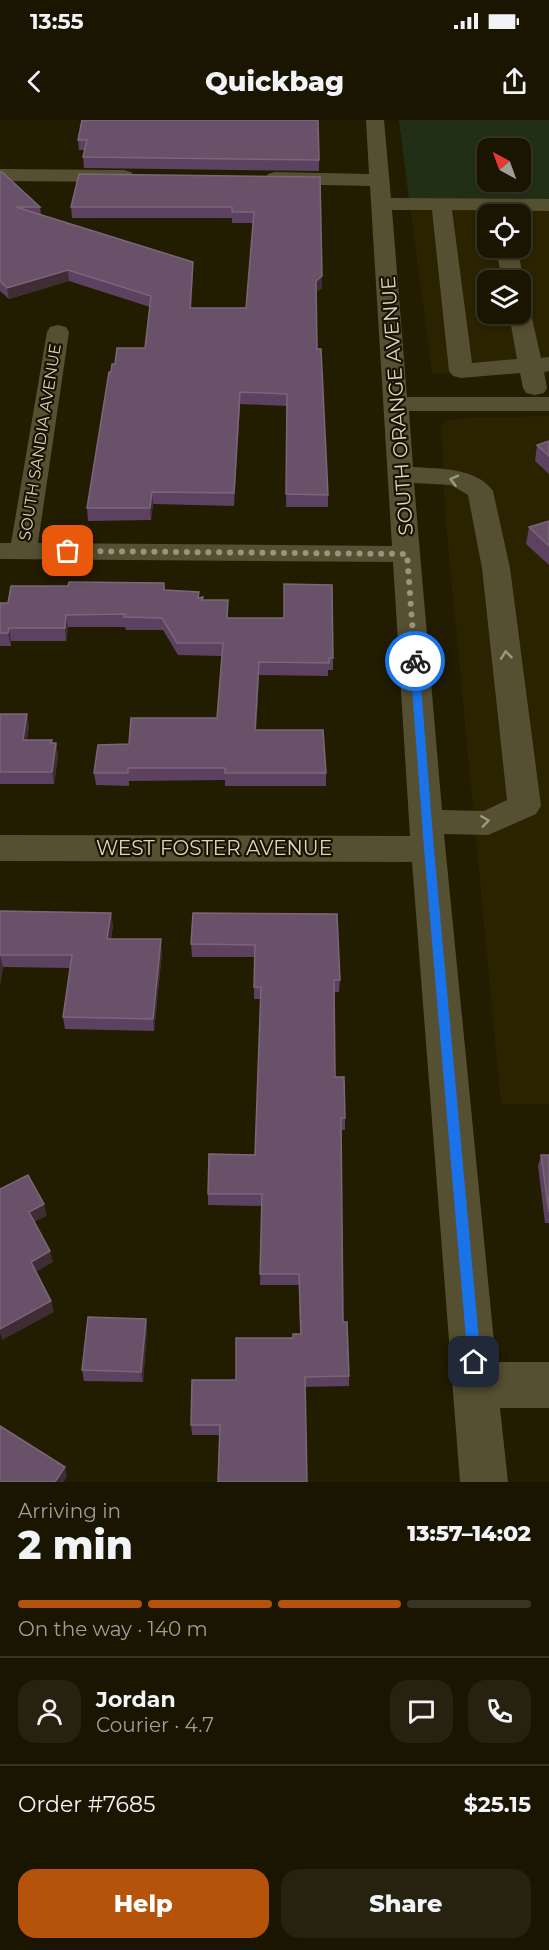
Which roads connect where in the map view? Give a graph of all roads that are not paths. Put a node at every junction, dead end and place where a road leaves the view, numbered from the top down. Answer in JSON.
{"nodes":[{"id":1,"x":375,"y":120,"type":"edge"},
{"id":2,"x":0,"y":175,"type":"edge"},
{"id":3,"x":143,"y":177,"type":"edge"},
{"id":4,"x":250,"y":178,"type":"edge"},
{"id":5,"x":382,"y":192,"type":"junction"},
{"id":6,"x":441,"y":204,"type":"junction"},
{"id":7,"x":549,"y":205,"type":"edge"},
{"id":8,"x":531,"y":207,"type":"edge"},
{"id":9,"x":477,"y":208,"type":"edge"},
{"id":10,"x":524,"y":324,"type":"edge"},
{"id":11,"x":58,"y":333,"type":"dead end"},
{"id":12,"x":540,"y":365,"type":"edge"},
{"id":13,"x":396,"y":404,"type":"junction"},
{"id":14,"x":544,"y":404,"type":"edge"},
{"id":15,"x":401,"y":474,"type":"junction"},
{"id":16,"x":11,"y":551,"type":"edge"},
{"id":17,"x":407,"y":554,"type":"junction"},
{"id":18,"x":428,"y":836,"type":"junction"},
{"id":19,"x":0,"y":848,"type":"edge"},
{"id":20,"x":477,"y":1385,"type":"junction"},
{"id":21,"x":549,"y":1385,"type":"edge"},
{"id":22,"x":484,"y":1482,"type":"edge"}],
"edges":[{"from":1,"to":5,"type":"street","name":"SOUTH ORANGE AVENUE"},
{"from":2,"to":3,"type":"street"},
{"from":4,"to":5,"type":"street"},
{"from":5,"to":6,"type":"street"},
{"from":5,"to":13,"type":"street","name":"SOUTH ORANGE AVENUE"},
{"from":6,"to":9,"type":"street"},
{"from":6,"to":12,"type":"street"},
{"from":7,"to":8,"type":"street"},
{"from":10,"to":12,"type":"street"},
{"from":11,"to":16,"type":"street","name":"SOUTH SANDIA AVENUE"},
{"from":12,"to":14,"type":"street"},
{"from":13,"to":14,"type":"street"},
{"from":13,"to":15,"type":"street","name":"SOUTH ORANGE AVENUE"},
{"from":15,"to":17,"type":"street","name":"SOUTH ORANGE AVENUE"},
{"from":18,"to":15,"type":"street","name":"WEST FOSTER AVENUE","one_way":true},
{"from":16,"to":17,"type":"street"},
{"from":17,"to":18,"type":"street","name":"SOUTH ORANGE AVENUE"},
{"from":18,"to":19,"type":"street","name":"WEST FOSTER AVENUE"},
{"from":18,"to":20,"type":"street","name":"SOUTH ORANGE AVENUE"},
{"from":20,"to":21,"type":"street"},
{"from":20,"to":22,"type":"street","name":"SOUTH ORANGE AVENUE"}]}
